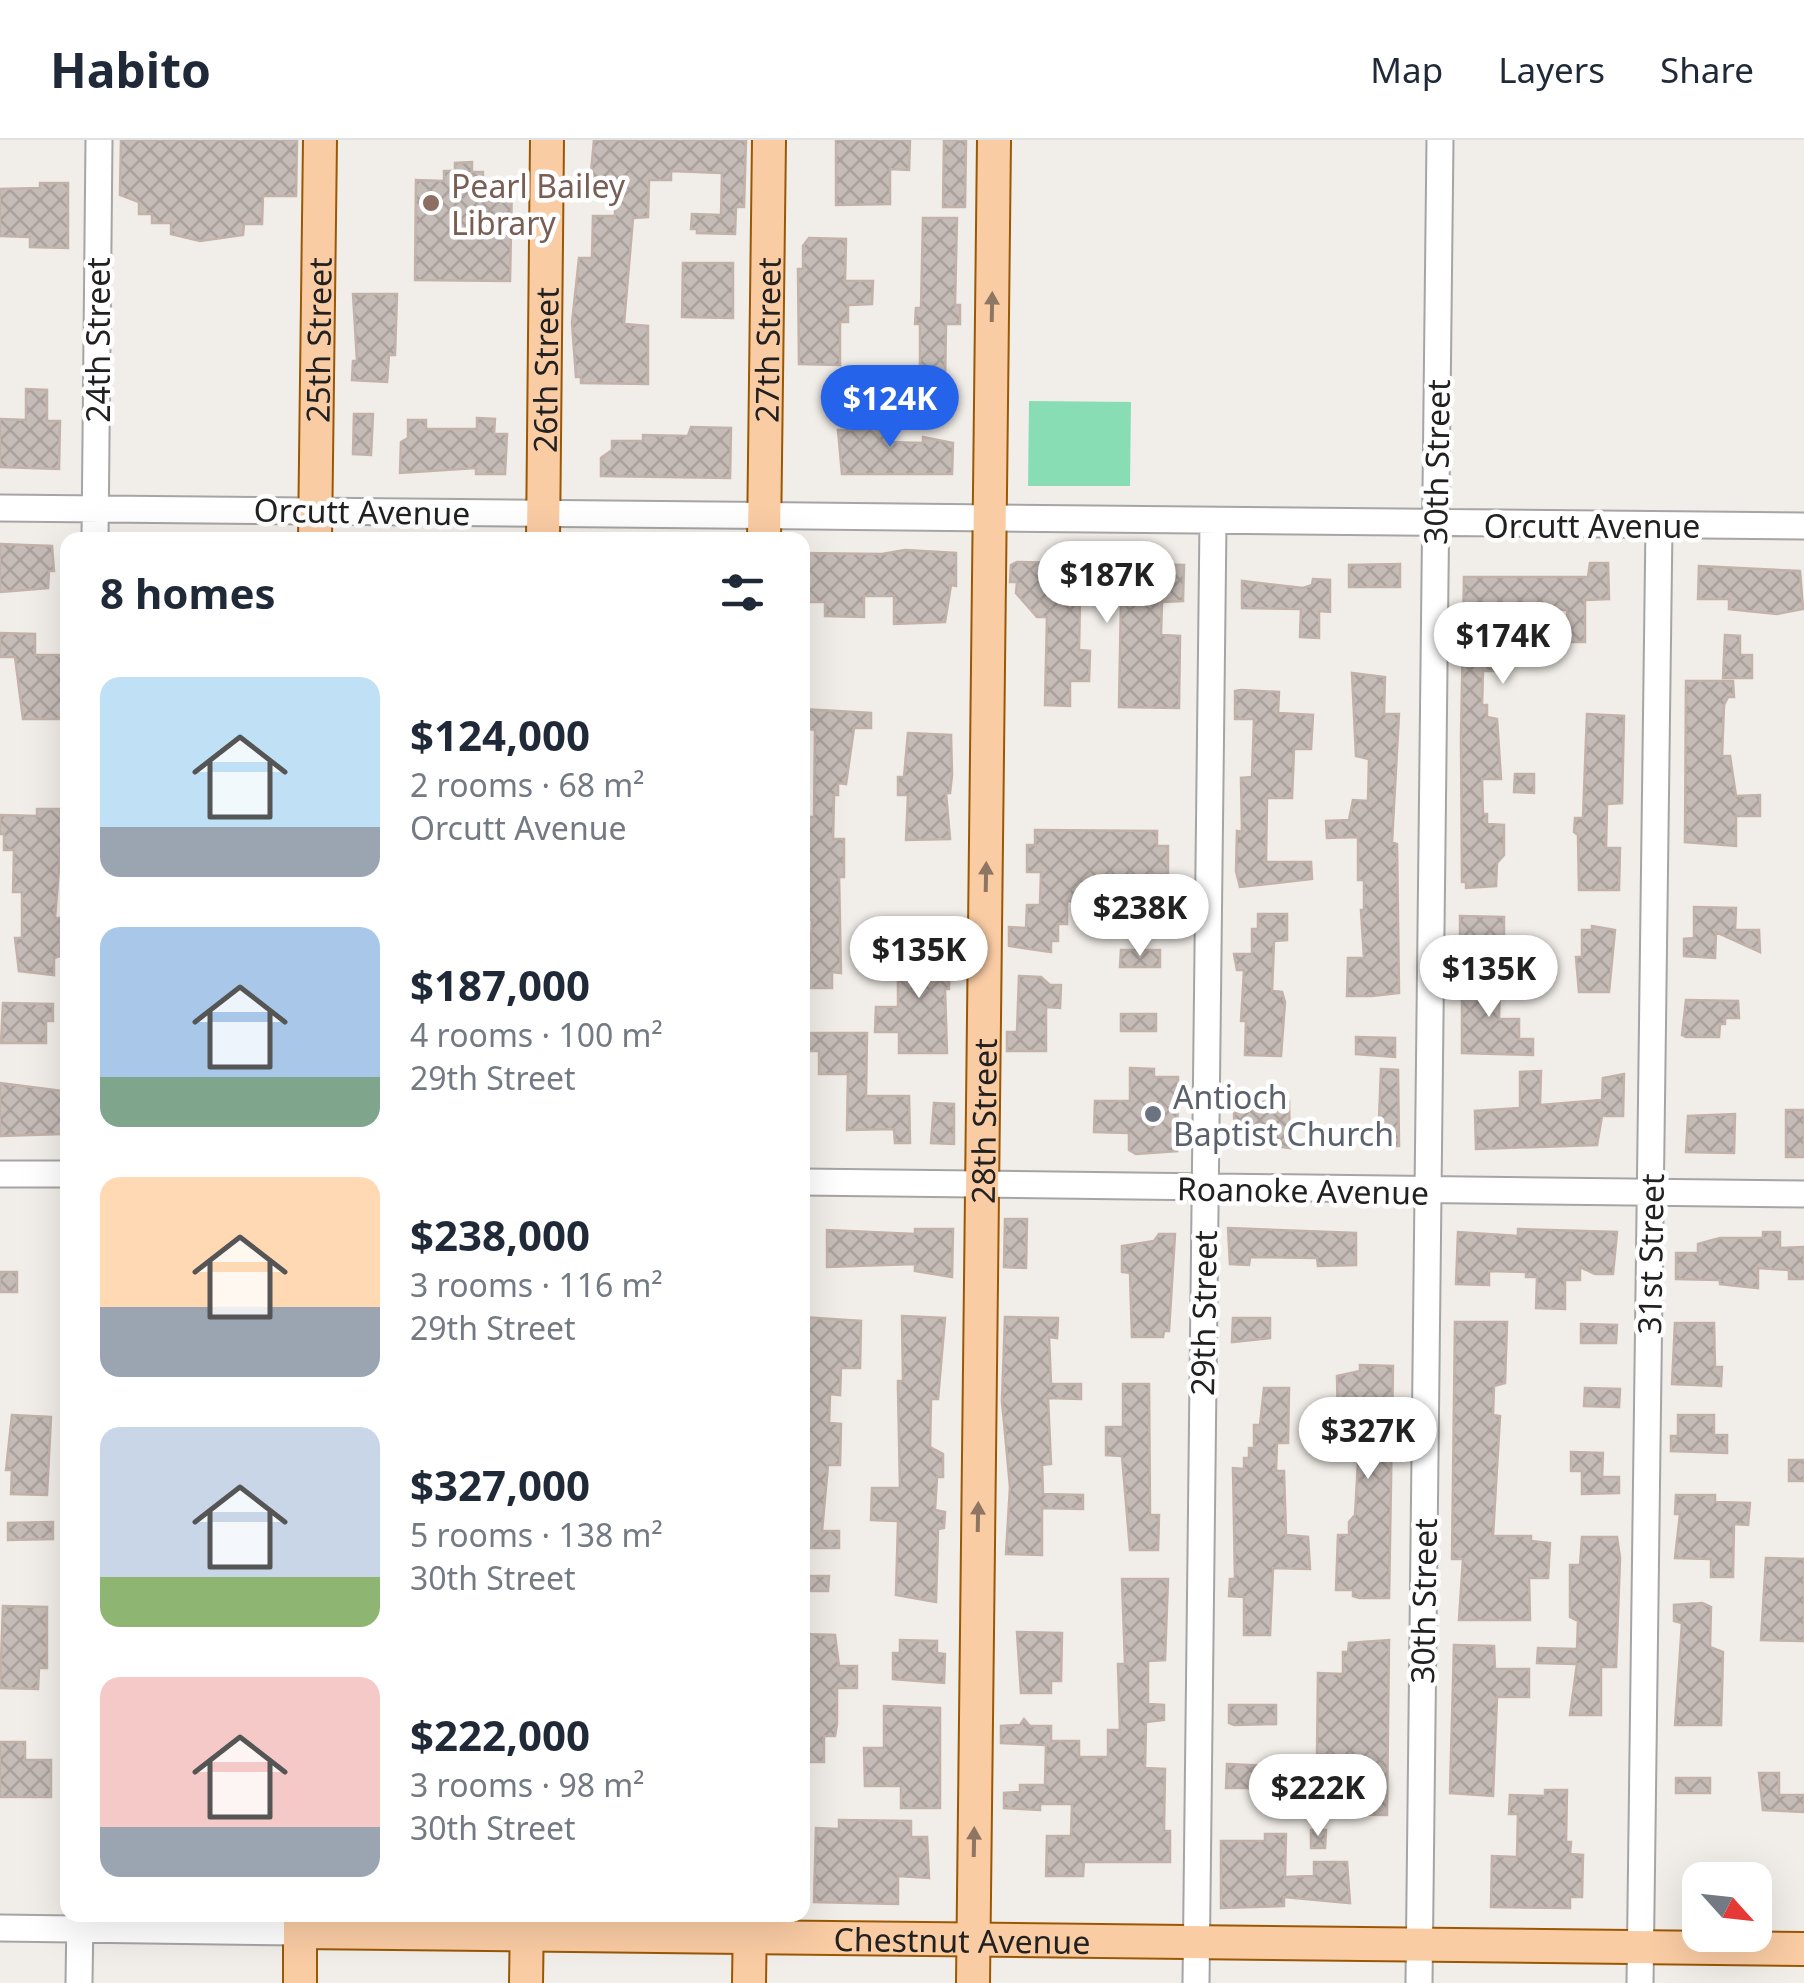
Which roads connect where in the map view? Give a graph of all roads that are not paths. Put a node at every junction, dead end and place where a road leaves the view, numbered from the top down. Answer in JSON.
{"nodes":[{"id":1,"x":99,"y":140,"type":"edge"},
{"id":2,"x":320,"y":140,"type":"edge"},
{"id":3,"x":546,"y":140,"type":"edge"},
{"id":4,"x":769,"y":140,"type":"edge"},
{"id":5,"x":994,"y":140,"type":"edge"},
{"id":6,"x":1440,"y":140,"type":"edge"},
{"id":7,"x":0,"y":508,"type":"edge"},
{"id":8,"x":96,"y":510,"type":"junction"},
{"id":9,"x":990,"y":518,"type":"junction"},
{"id":10,"x":1213,"y":522,"type":"junction"},
{"id":11,"x":1435,"y":524,"type":"junction"},
{"id":12,"x":315,"y":525,"type":"edge"},
{"id":13,"x":1659,"y":525,"type":"junction"},
{"id":14,"x":1804,"y":526,"type":"edge"},
{"id":15,"x":543,"y":527,"type":"edge"},
{"id":16,"x":764,"y":527,"type":"edge"},
{"id":17,"x":95,"y":532,"type":"edge"},
{"id":18,"x":0,"y":1174,"type":"edge"},
{"id":19,"x":60,"y":1174,"type":"edge"},
{"id":20,"x":810,"y":1182,"type":"edge"},
{"id":21,"x":982,"y":1185,"type":"junction"},
{"id":22,"x":1204,"y":1188,"type":"junction"},
{"id":23,"x":1428,"y":1192,"type":"junction"},
{"id":24,"x":1651,"y":1194,"type":"junction"},
{"id":25,"x":1804,"y":1194,"type":"edge"},
{"id":26,"x":80,"y":1922,"type":"edge"},
{"id":27,"x":300,"y":1923,"type":"edge"},
{"id":28,"x":527,"y":1925,"type":"edge"},
{"id":29,"x":750,"y":1926,"type":"edge"},
{"id":30,"x":0,"y":1928,"type":"edge"},
{"id":31,"x":973,"y":1940,"type":"junction"},
{"id":32,"x":1196,"y":1942,"type":"junction"},
{"id":33,"x":1420,"y":1945,"type":"junction"},
{"id":34,"x":1640,"y":1946,"type":"junction"},
{"id":35,"x":1804,"y":1949,"type":"edge"},
{"id":36,"x":79,"y":1983,"type":"edge"},
{"id":37,"x":300,"y":1983,"type":"edge"},
{"id":38,"x":526,"y":1983,"type":"edge"},
{"id":39,"x":749,"y":1983,"type":"edge"},
{"id":40,"x":973,"y":1983,"type":"edge"},
{"id":41,"x":1196,"y":1983,"type":"edge"},
{"id":42,"x":1419,"y":1983,"type":"edge"},
{"id":43,"x":1640,"y":1983,"type":"edge"}],
"edges":[{"from":1,"to":8,"type":"street","name":"24th Street"},
{"from":2,"to":12,"type":"main road","name":"25th Street"},
{"from":3,"to":15,"type":"main road","name":"26th Street"},
{"from":4,"to":16,"type":"main road","name":"27th Street"},
{"from":9,"to":5,"type":"main road","name":"28th Street","one_way":true},
{"from":6,"to":11,"type":"street","name":"30th Street"},
{"from":7,"to":8,"type":"street","name":"Orcutt Avenue"},
{"from":8,"to":12,"type":"street","name":"Orcutt Avenue"},
{"from":8,"to":17,"type":"street","name":"24th Street"},
{"from":9,"to":10,"type":"street","name":"Orcutt Avenue"},
{"from":9,"to":16,"type":"street","name":"Orcutt Avenue"},
{"from":21,"to":9,"type":"main road","name":"28th Street","one_way":true},
{"from":10,"to":11,"type":"street","name":"Orcutt Avenue"},
{"from":10,"to":22,"type":"street","name":"29th Street"},
{"from":11,"to":13,"type":"street","name":"Orcutt Avenue"},
{"from":11,"to":23,"type":"street","name":"30th Street"},
{"from":12,"to":15,"type":"street","name":"Orcutt Avenue"},
{"from":13,"to":14,"type":"street","name":"Orcutt Avenue"},
{"from":13,"to":24,"type":"street","name":"31st Street"},
{"from":15,"to":16,"type":"street","name":"Orcutt Avenue"},
{"from":18,"to":19,"type":"street"},
{"from":20,"to":21,"type":"street","name":"Roanoke Avenue"},
{"from":21,"to":22,"type":"street","name":"Roanoke Avenue"},
{"from":31,"to":21,"type":"main road","name":"28th Street","one_way":true},
{"from":22,"to":23,"type":"street","name":"Roanoke Avenue"},
{"from":22,"to":32,"type":"street","name":"29th Street"},
{"from":23,"to":24,"type":"street","name":"Roanoke Avenue"},
{"from":23,"to":33,"type":"street","name":"30th Street"},
{"from":24,"to":25,"type":"street","name":"Roanoke Avenue"},
{"from":24,"to":34,"type":"street","name":"31st Street"},
{"from":26,"to":27,"type":"street","name":"Chestnut Avenue"},
{"from":26,"to":30,"type":"street","name":"Chestnut Avenue"},
{"from":26,"to":36,"type":"street"},
{"from":27,"to":28,"type":"main road","name":"Chestnut Avenue"},
{"from":27,"to":37,"type":"main road"},
{"from":28,"to":29,"type":"main road","name":"Chestnut Avenue"},
{"from":28,"to":38,"type":"main road"},
{"from":29,"to":31,"type":"main road","name":"Chestnut Avenue"},
{"from":29,"to":39,"type":"main road"},
{"from":31,"to":32,"type":"main road","name":"Chestnut Avenue"},
{"from":31,"to":40,"type":"main road","name":"28th Street"},
{"from":32,"to":33,"type":"main road","name":"Chestnut Avenue"},
{"from":32,"to":41,"type":"street","name":"29th Street"},
{"from":33,"to":34,"type":"main road","name":"Chestnut Avenue"},
{"from":33,"to":42,"type":"street","name":"30th Street"},
{"from":34,"to":35,"type":"main road","name":"Chestnut Avenue"},
{"from":34,"to":43,"type":"street","name":"31st Street"}]}
